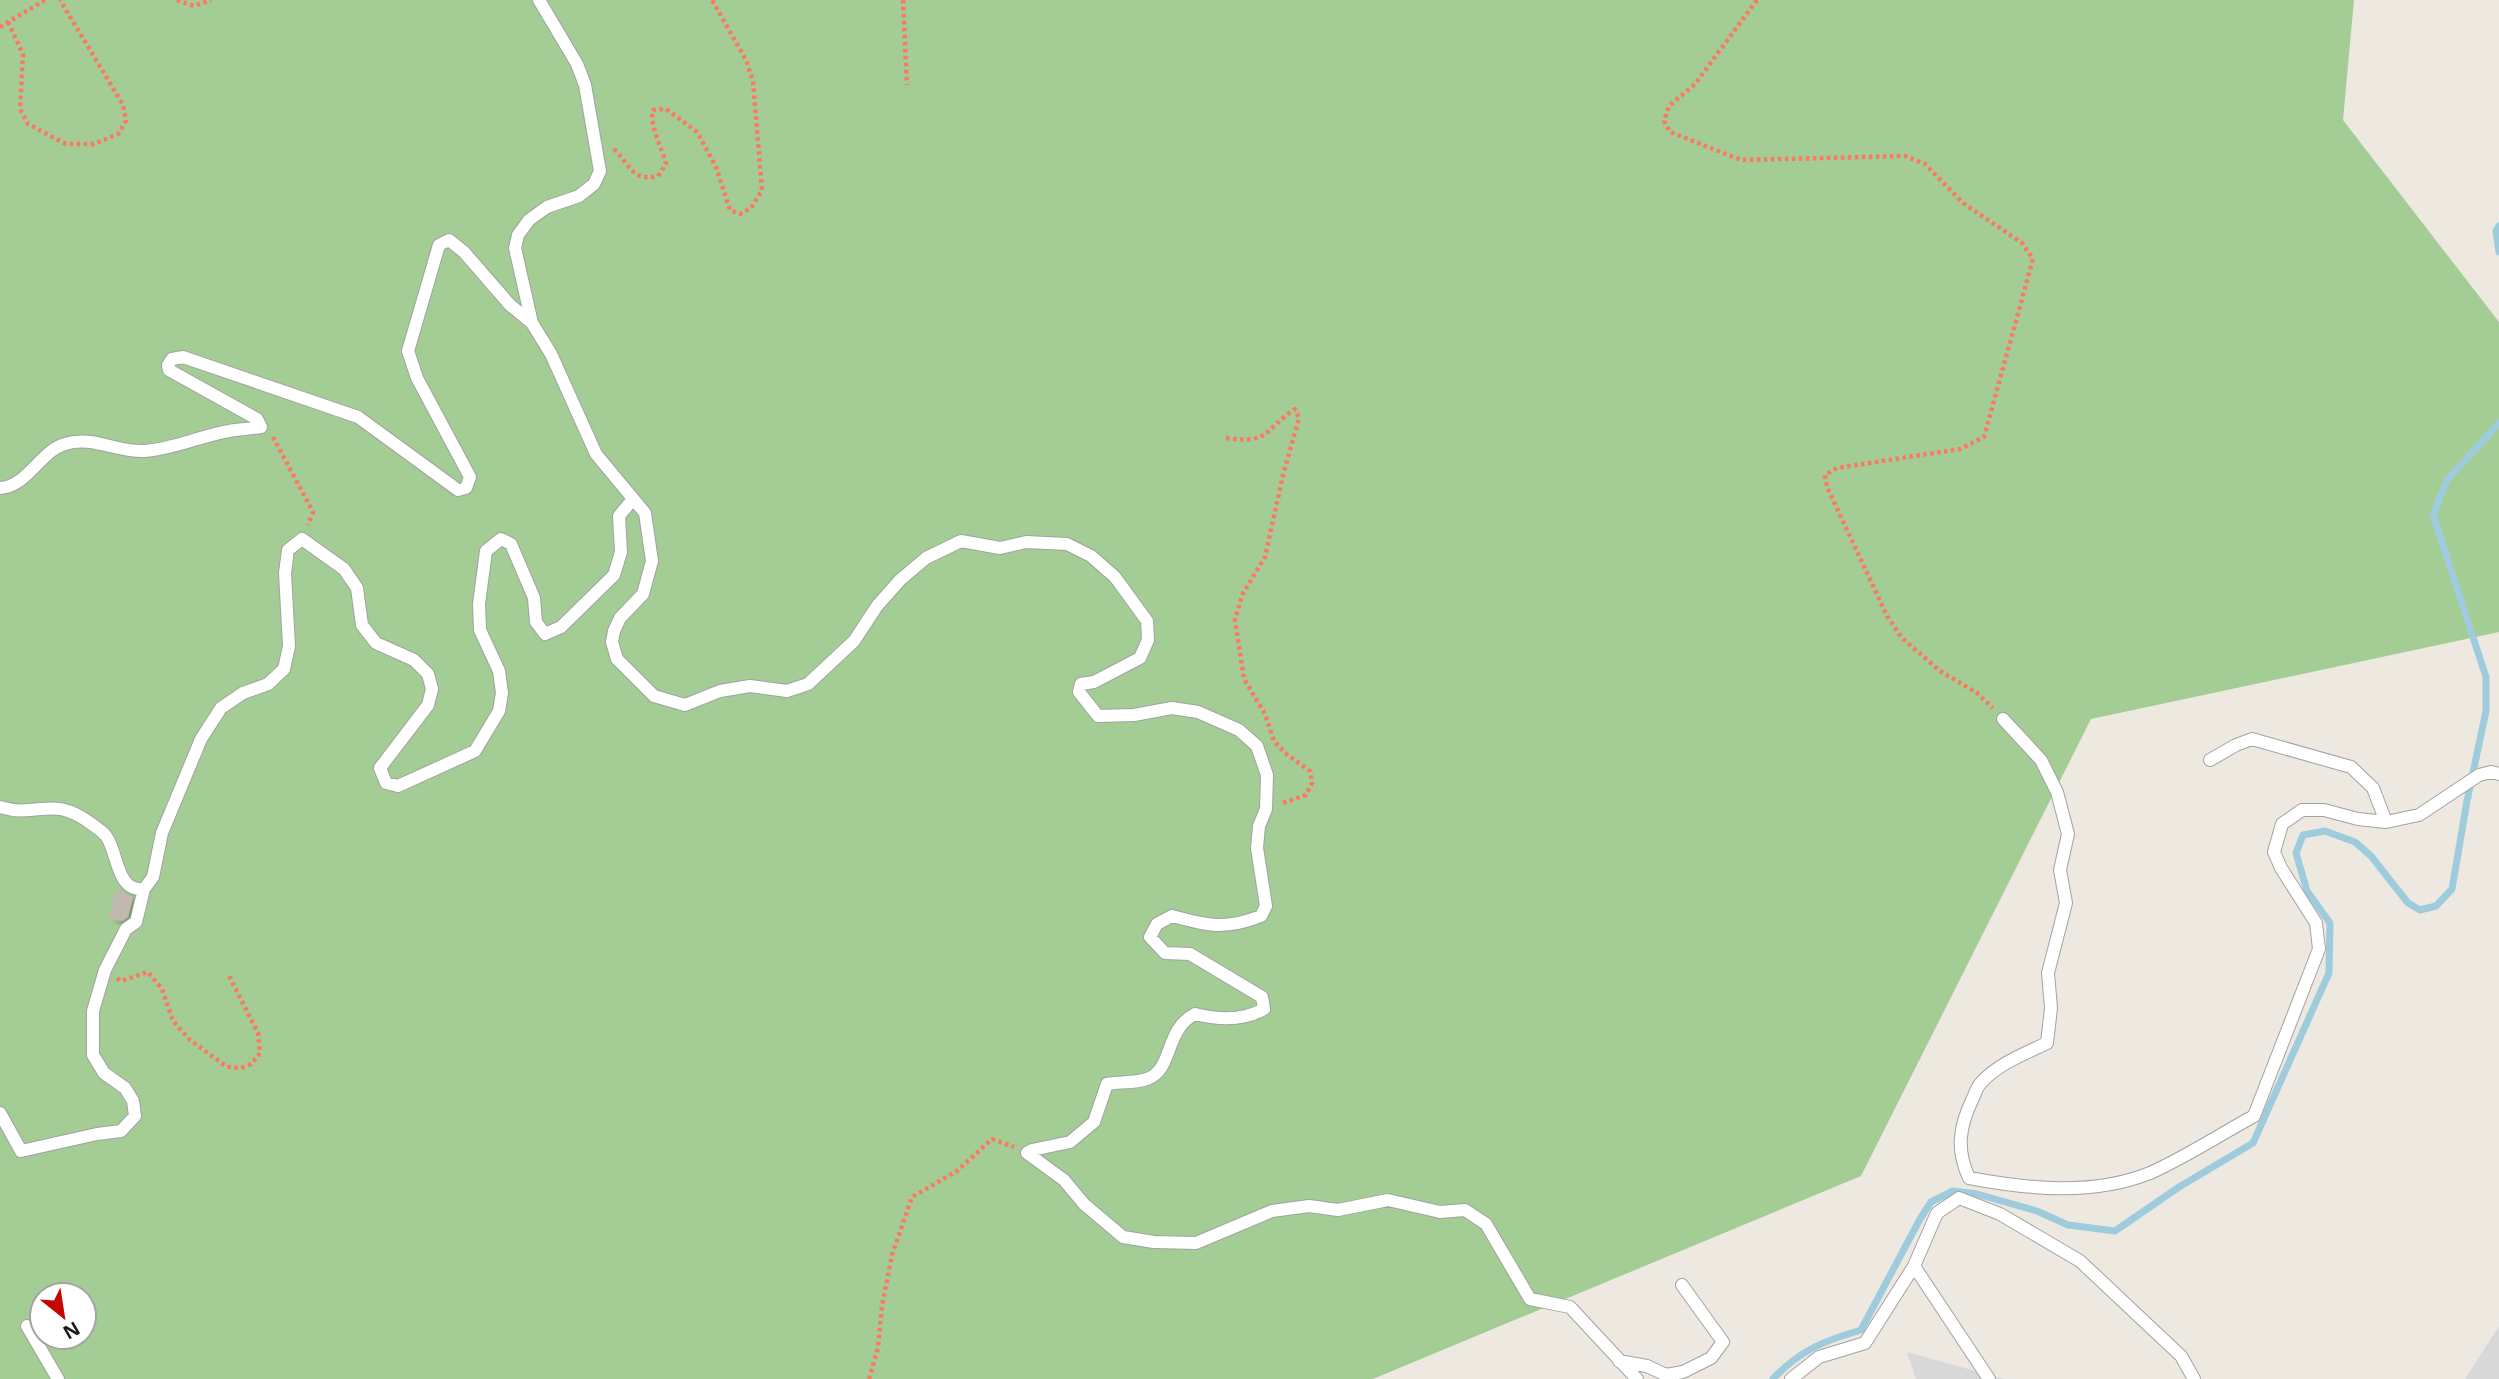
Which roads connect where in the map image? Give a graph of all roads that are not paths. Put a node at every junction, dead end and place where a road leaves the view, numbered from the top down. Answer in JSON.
{"nodes":[{"id":1,"x":539,"y":0,"type":"edge"},
{"id":2,"x":532,"y":323,"type":"junction"},
{"id":3,"x":0,"y":488,"type":"edge"},
{"id":4,"x":633,"y":499,"type":"junction"},
{"id":5,"x":2003,"y":719,"type":"road end"},
{"id":6,"x":2210,"y":760,"type":"dead end"},
{"id":7,"x":2499,"y":774,"type":"edge"},
{"id":8,"x":0,"y":807,"type":"edge"},
{"id":9,"x":2386,"y":822,"type":"junction"},
{"id":10,"x":144,"y":889,"type":"junction"},
{"id":11,"x":0,"y":1113,"type":"edge"},
{"id":12,"x":1969,"y":1178,"type":"junction"},
{"id":13,"x":1959,"y":1198,"type":"junction"},
{"id":14,"x":1914,"y":1266,"type":"junction"},
{"id":15,"x":1682,"y":1285,"type":"dead end"},
{"id":16,"x":27,"y":1326,"type":"dead end"},
{"id":17,"x":1619,"y":1361,"type":"junction"},
{"id":18,"x":58,"y":1379,"type":"edge"},
{"id":19,"x":1637,"y":1379,"type":"edge"},
{"id":20,"x":1791,"y":1379,"type":"edge"},
{"id":21,"x":1989,"y":1379,"type":"edge"},
{"id":22,"x":2194,"y":1379,"type":"edge"}],
"edges":[{"from":1,"to":2,"type":"lane"},
{"from":2,"to":3,"type":"lane"},
{"from":2,"to":4,"type":"lane"},
{"from":4,"to":10,"type":"lane"},
{"from":4,"to":17,"type":"lane"},
{"from":5,"to":12,"type":"lane"},
{"from":6,"to":9,"type":"lane"},
{"from":7,"to":9,"type":"lane"},
{"from":8,"to":10,"type":"lane"},
{"from":9,"to":12,"type":"lane"},
{"from":10,"to":11,"type":"lane"},
{"from":12,"to":13,"type":"lane"},
{"from":13,"to":14,"type":"lane"},
{"from":13,"to":22,"type":"lane"},
{"from":14,"to":20,"type":"lane"},
{"from":14,"to":21,"type":"lane"},
{"from":15,"to":17,"type":"lane"},
{"from":16,"to":18,"type":"lane"},
{"from":17,"to":19,"type":"lane"}]}
